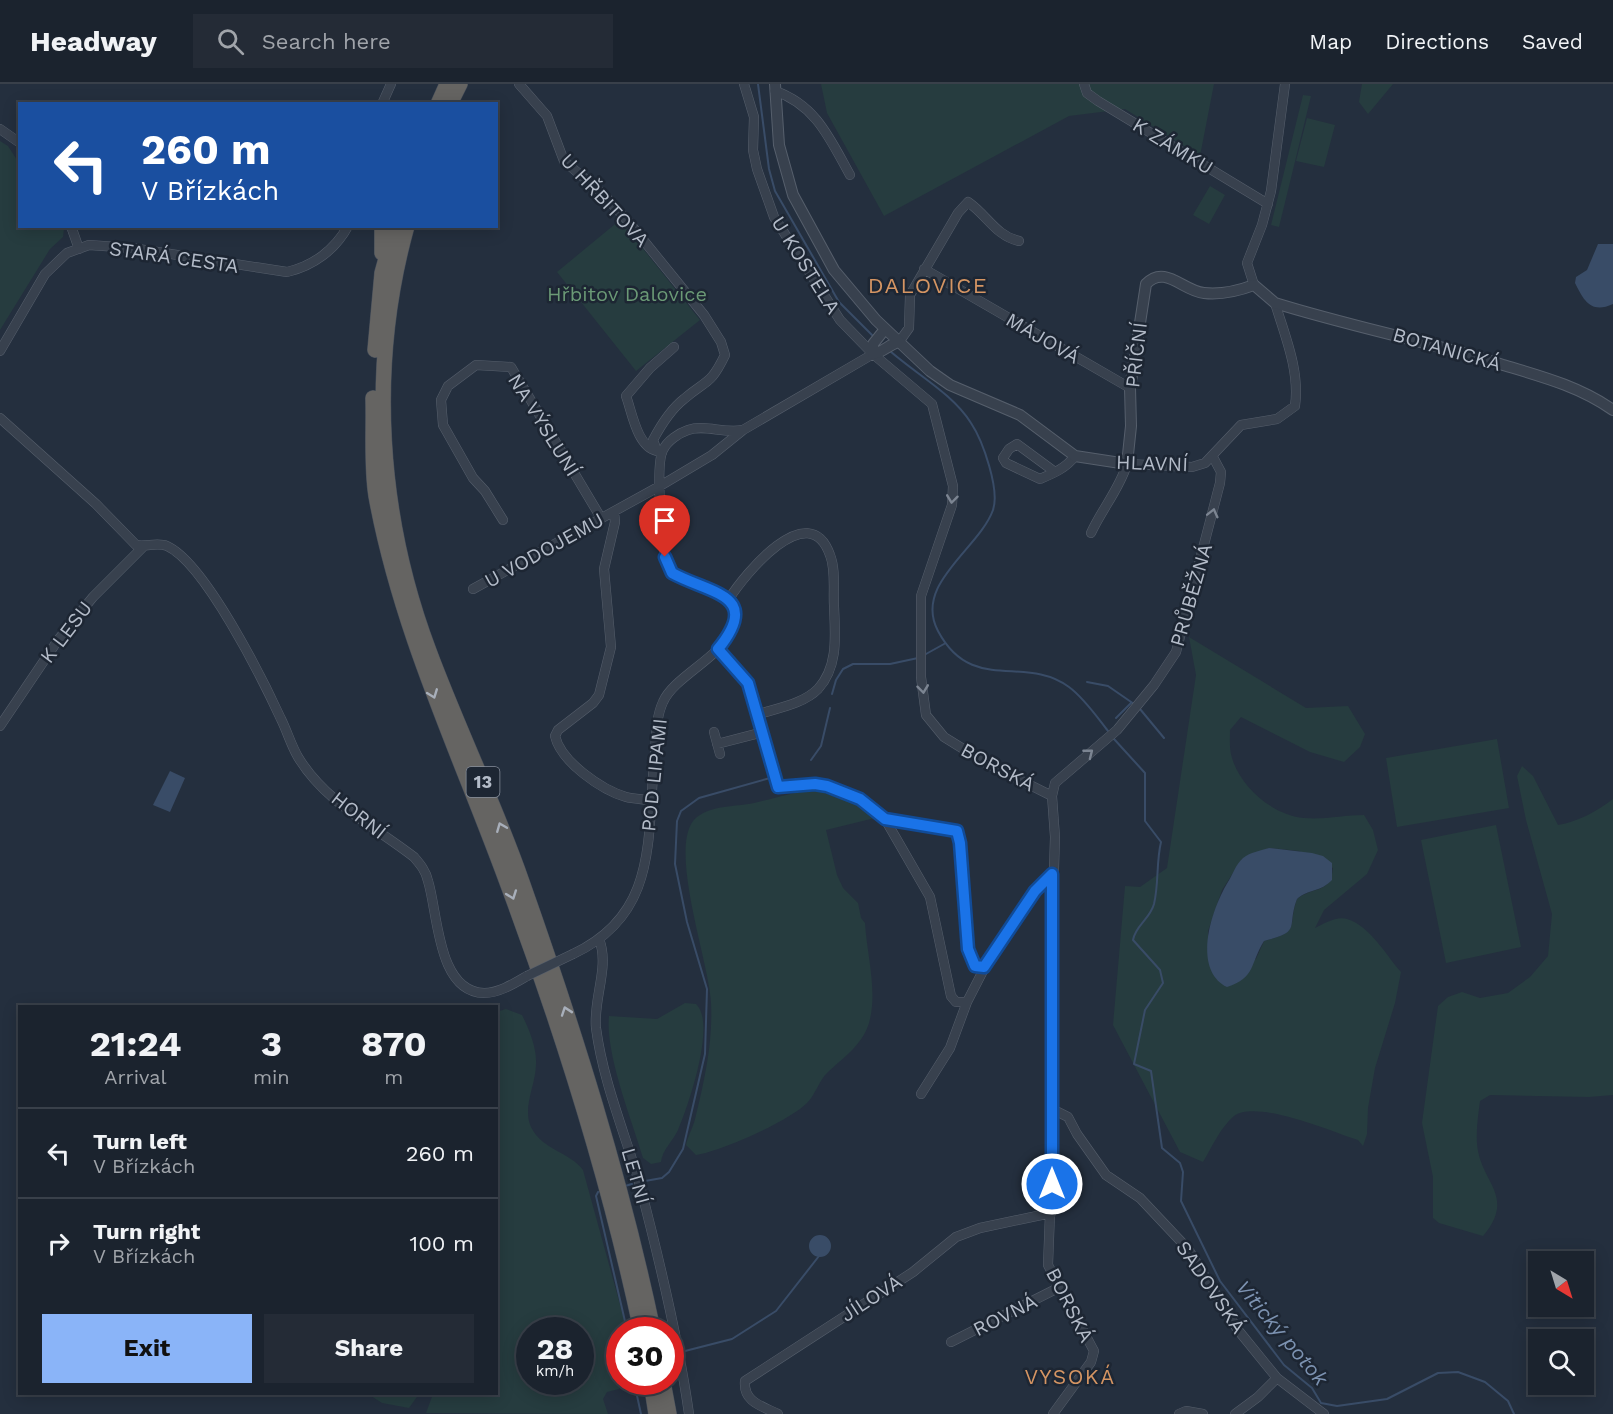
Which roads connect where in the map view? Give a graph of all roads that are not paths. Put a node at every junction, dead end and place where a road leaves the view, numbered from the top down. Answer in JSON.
{"nodes":[{"id":1,"x":391,"y":84,"type":"edge"},
{"id":2,"x":447,"y":84,"type":"edge"},
{"id":3,"x":460,"y":84,"type":"edge"},
{"id":4,"x":519,"y":84,"type":"edge"},
{"id":5,"x":744,"y":84,"type":"edge"},
{"id":6,"x":1084,"y":84,"type":"edge"},
{"id":7,"x":1285,"y":84,"type":"edge"},
{"id":8,"x":775,"y":88,"type":"edge"},
{"id":9,"x":383,"y":102,"type":"edge"},
{"id":10,"x":439,"y":102,"type":"edge"},
{"id":11,"x":451,"y":102,"type":"edge"},
{"id":12,"x":0,"y":129,"type":"edge"},
{"id":13,"x":18,"y":142,"type":"edge"},
{"id":14,"x":850,"y":175,"type":"dead end"},
{"id":15,"x":1268,"y":204,"type":"junction"},
{"id":16,"x":72,"y":228,"type":"edge"},
{"id":17,"x":346,"y":228,"type":"edge"},
{"id":18,"x":382,"y":228,"type":"edge"},
{"id":19,"x":394,"y":228,"type":"edge"},
{"id":20,"x":406,"y":228,"type":"edge"},
{"id":21,"x":1020,"y":241,"type":"dead end"},
{"id":22,"x":79,"y":249,"type":"junction"},
{"id":23,"x":924,"y":269,"type":"junction"},
{"id":24,"x":382,"y":273,"type":"junction"},
{"id":25,"x":1254,"y":285,"type":"junction"},
{"id":26,"x":1275,"y":303,"type":"junction"},
{"id":27,"x":883,"y":332,"type":"junction"},
{"id":28,"x":895,"y":343,"type":"junction"},
{"id":29,"x":674,"y":347,"type":"dead end"},
{"id":30,"x":876,"y":350,"type":"junction"},
{"id":31,"x":0,"y":351,"type":"edge"},
{"id":32,"x":1130,"y":388,"type":"junction"},
{"id":33,"x":1613,"y":410,"type":"edge"},
{"id":34,"x":0,"y":418,"type":"edge"},
{"id":35,"x":743,"y":430,"type":"junction"},
{"id":36,"x":659,"y":452,"type":"junction"},
{"id":37,"x":1076,"y":456,"type":"junction"},
{"id":38,"x":1213,"y":457,"type":"junction"},
{"id":39,"x":1128,"y":464,"type":"junction"},
{"id":40,"x":1055,"y":472,"type":"junction"},
{"id":41,"x":660,"y":486,"type":"junction"},
{"id":42,"x":614,"y":512,"type":"junction"},
{"id":43,"x":601,"y":518,"type":"junction"},
{"id":44,"x":503,"y":520,"type":"dead end"},
{"id":45,"x":1091,"y":533,"type":"dead end"},
{"id":46,"x":143,"y":547,"type":"junction"},
{"id":47,"x":473,"y":589,"type":"dead end"},
{"id":48,"x":729,"y":599,"type":"junction"},
{"id":49,"x":718,"y":649,"type":"junction"},
{"id":50,"x":759,"y":714,"type":"junction"},
{"id":51,"x":0,"y":726,"type":"edge"},
{"id":52,"x":714,"y":732,"type":"dead end"},
{"id":53,"x":763,"y":732,"type":"junction"},
{"id":54,"x":717,"y":744,"type":"junction"},
{"id":55,"x":720,"y":754,"type":"dead end"},
{"id":56,"x":1052,"y":796,"type":"junction"},
{"id":57,"x":650,"y":800,"type":"junction"},
{"id":58,"x":885,"y":819,"type":"junction"},
{"id":59,"x":1052,"y":874,"type":"junction"},
{"id":60,"x":599,"y":939,"type":"junction"},
{"id":61,"x":984,"y":967,"type":"junction"},
{"id":62,"x":967,"y":1002,"type":"junction"},
{"id":63,"x":921,"y":1094,"type":"dead end"},
{"id":64,"x":1052,"y":1109,"type":"junction"},
{"id":65,"x":1051,"y":1213,"type":"junction"},
{"id":66,"x":1058,"y":1288,"type":"junction"},
{"id":67,"x":638,"y":1317,"type":"edge"},
{"id":68,"x":650,"y":1317,"type":"edge"},
{"id":69,"x":951,"y":1342,"type":"dead end"},
{"id":70,"x":1277,"y":1378,"type":"junction"},
{"id":71,"x":653,"y":1395,"type":"edge"},
{"id":72,"x":665,"y":1395,"type":"edge"},
{"id":73,"x":656,"y":1414,"type":"edge"},
{"id":74,"x":669,"y":1414,"type":"edge"},
{"id":75,"x":689,"y":1414,"type":"edge"},
{"id":76,"x":778,"y":1414,"type":"edge"},
{"id":77,"x":1053,"y":1414,"type":"edge"},
{"id":78,"x":1179,"y":1414,"type":"edge"},
{"id":79,"x":1203,"y":1414,"type":"edge"},
{"id":80,"x":1235,"y":1414,"type":"edge"},
{"id":81,"x":1324,"y":1414,"type":"edge"}],
"edges":[{"from":1,"to":9,"type":"street"},
{"from":2,"to":10,"type":"highway"},
{"from":3,"to":11,"type":"highway"},
{"from":4,"to":36,"type":"street","name":"U HŘBITOVA"},
{"from":5,"to":30,"type":"street","name":"U KOSTELA"},
{"from":6,"to":15,"type":"street","name":"K ZÁMKU"},
{"from":7,"to":15,"type":"street"},
{"from":8,"to":14,"type":"street"},
{"from":8,"to":27,"type":"street","name":"HLAVNÍ"},
{"from":12,"to":13,"type":"street"},
{"from":15,"to":25,"type":"street"},
{"from":16,"to":22,"type":"street"},
{"from":17,"to":22,"type":"street","name":"STARÁ CESTA"},
{"from":18,"to":24,"type":"highway"},
{"from":19,"to":24,"type":"highway","number":"13"},
{"from":68,"to":20,"type":"highway","number":"13","one_way":true},
{"from":21,"to":23,"type":"street"},
{"from":22,"to":31,"type":"street","name":"STARÁ CESTA"},
{"from":23,"to":28,"type":"street"},
{"from":23,"to":32,"type":"street","name":"MÁJOVÁ"},
{"from":24,"to":67,"type":"highway","number":"13","one_way":true},
{"from":25,"to":26,"type":"street"},
{"from":25,"to":32,"type":"street","name":"PŘÍČNÍ"},
{"from":26,"to":33,"type":"street","name":"BOTANICKÁ"},
{"from":26,"to":38,"type":"street","name":"HLAVNÍ"},
{"from":27,"to":28,"type":"street","name":"HLAVNÍ"},
{"from":27,"to":30,"type":"street"},
{"from":28,"to":30,"type":"street"},
{"from":28,"to":37,"type":"street","name":"HLAVNÍ"},
{"from":29,"to":36,"type":"street"},
{"from":30,"to":35,"type":"street","name":"U VODOJEMU"},
{"from":30,"to":56,"type":"street","name":"BORSKÁ","one_way":true},
{"from":32,"to":39,"type":"street","name":"PŘÍČNÍ"},
{"from":34,"to":46,"type":"street"},
{"from":35,"to":36,"type":"street"},
{"from":35,"to":41,"type":"street","name":"U VODOJEMU"},
{"from":36,"to":41,"type":"street"},
{"from":37,"to":39,"type":"street","name":"HLAVNÍ"},
{"from":37,"to":40,"type":"street"},
{"from":38,"to":39,"type":"street","name":"HLAVNÍ"},
{"from":56,"to":38,"type":"street","name":"PRŮBĚŽNÁ","one_way":true},
{"from":39,"to":45,"type":"street","name":"PŘÍČNÍ"},
{"from":40,"to":40,"type":"street"},
{"from":41,"to":42,"type":"street","name":"U VODOJEMU"},
{"from":41,"to":48,"type":"street"},
{"from":42,"to":43,"type":"street","name":"U VODOJEMU"},
{"from":42,"to":57,"type":"street"},
{"from":43,"to":44,"type":"street","name":"NA VÝSLUNÍ"},
{"from":43,"to":47,"type":"street","name":"U VODOJEMU"},
{"from":46,"to":51,"type":"street","name":"K LESU"},
{"from":46,"to":60,"type":"street","name":"HORNÍ","bridge":true},
{"from":48,"to":49,"type":"street","name":"POD LIPAMI"},
{"from":48,"to":50,"type":"street"},
{"from":49,"to":50,"type":"street"},
{"from":49,"to":57,"type":"street","name":"POD LIPAMI"},
{"from":50,"to":53,"type":"street"},
{"from":52,"to":54,"type":"street"},
{"from":53,"to":54,"type":"street"},
{"from":53,"to":58,"type":"street"},
{"from":54,"to":55,"type":"street"},
{"from":56,"to":59,"type":"street","name":"BORSKÁ"},
{"from":57,"to":60,"type":"street","name":"POD LIPAMI"},
{"from":58,"to":61,"type":"street"},
{"from":58,"to":62,"type":"street"},
{"from":59,"to":61,"type":"street"},
{"from":59,"to":64,"type":"street","name":"BORSKÁ"},
{"from":60,"to":75,"type":"street","name":"LETNÍ"},
{"from":61,"to":62,"type":"street"},
{"from":62,"to":63,"type":"street"},
{"from":64,"to":65,"type":"street","name":"BORSKÁ"},
{"from":64,"to":70,"type":"street","name":"SADOVSKÁ"},
{"from":65,"to":66,"type":"street","name":"BORSKÁ"},
{"from":65,"to":76,"type":"street","name":"JÍLOVÁ"},
{"from":66,"to":69,"type":"street","name":"ROVNÁ"},
{"from":66,"to":77,"type":"street","name":"BORSKÁ"},
{"from":70,"to":80,"type":"street"},
{"from":70,"to":81,"type":"street","name":"SADOVSKÁ"},
{"from":71,"to":73,"type":"highway"},
{"from":72,"to":74,"type":"highway"},
{"from":78,"to":79,"type":"street"}]}
